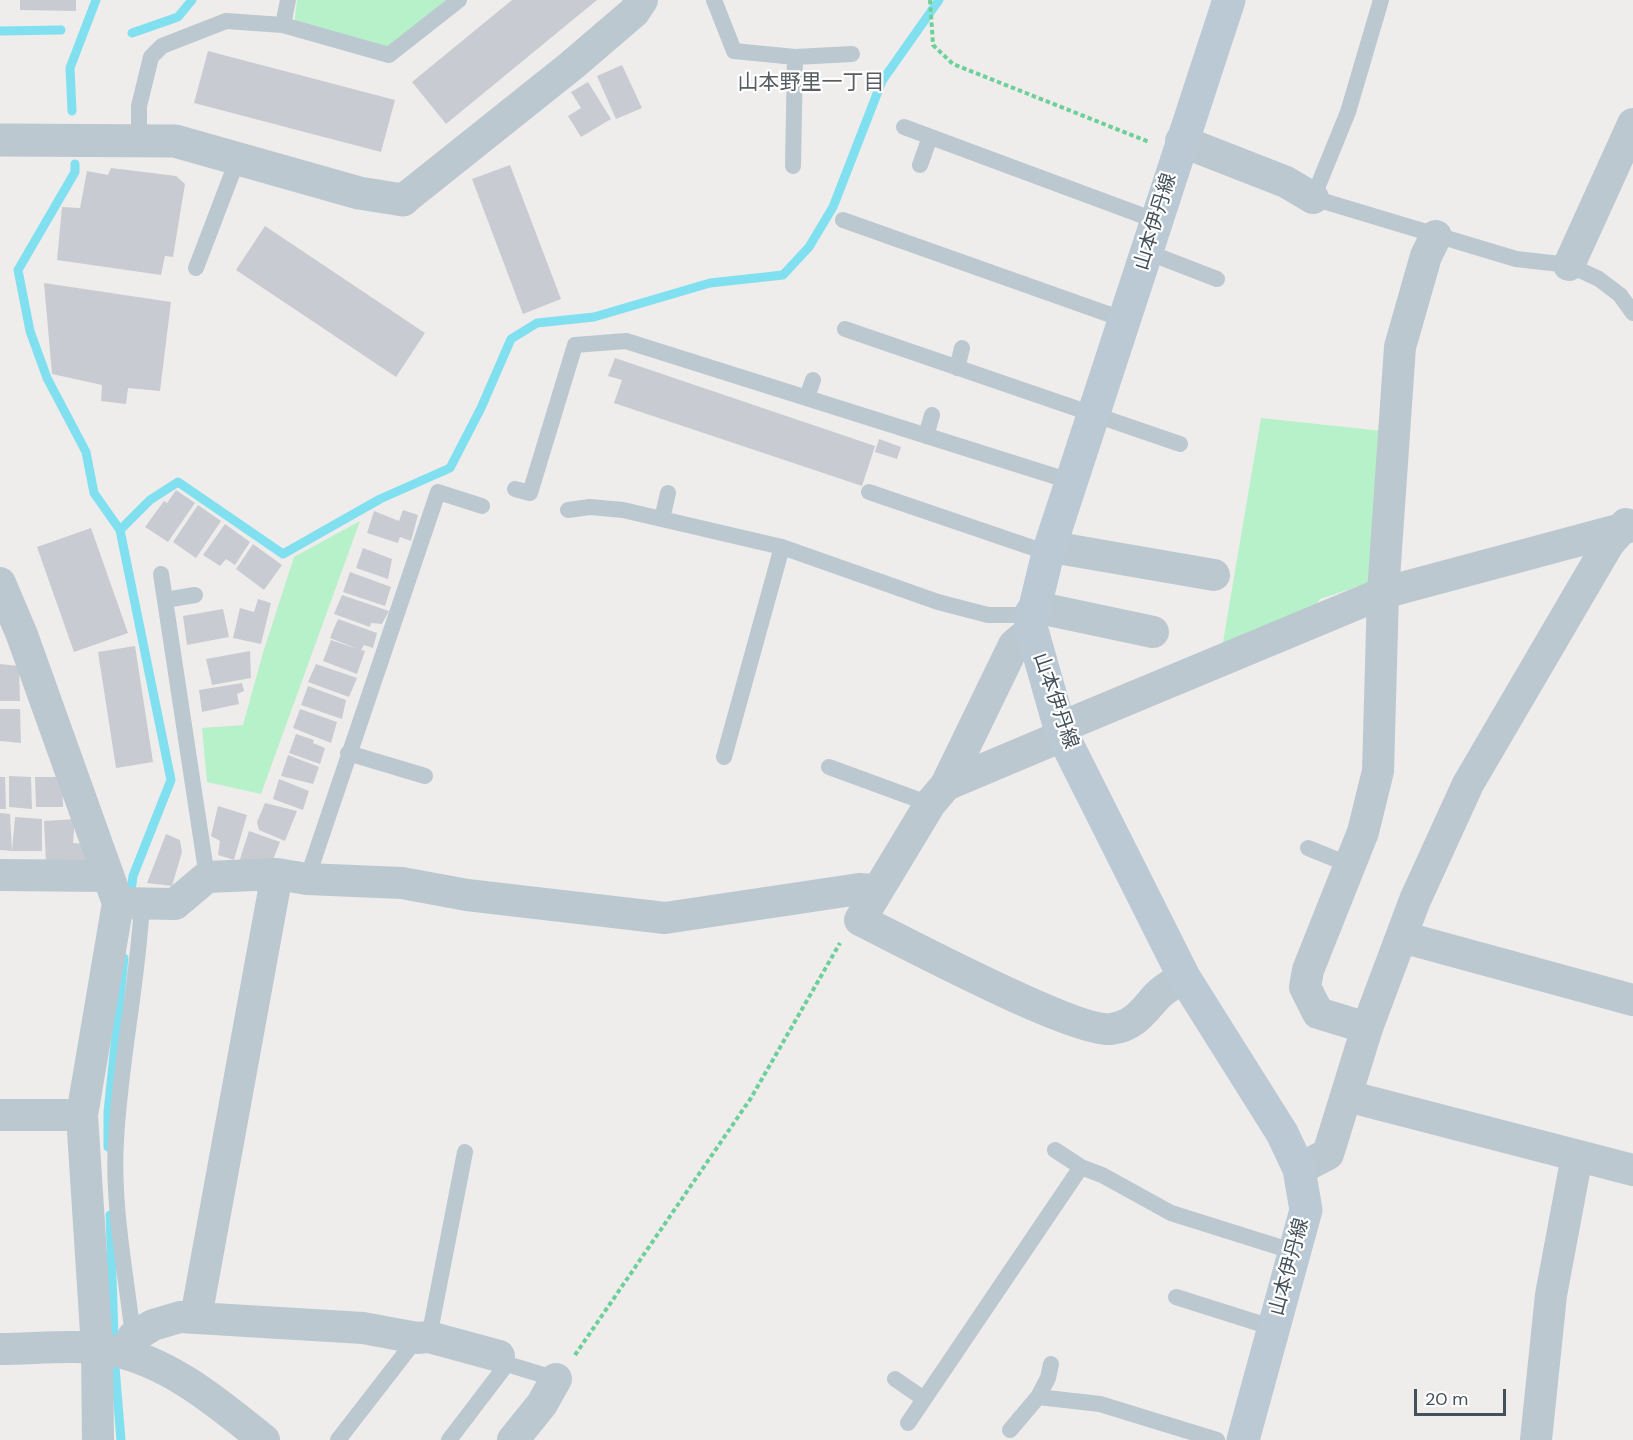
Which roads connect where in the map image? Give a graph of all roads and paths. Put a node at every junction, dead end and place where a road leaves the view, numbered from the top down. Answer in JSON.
{"nodes":[{"id":1,"x":288,"y":0,"type":"edge"},
{"id":2,"x":459,"y":0,"type":"edge"},
{"id":3,"x":642,"y":0,"type":"edge"},
{"id":4,"x":714,"y":0,"type":"edge"},
{"id":5,"x":930,"y":0,"type":"edge"},
{"id":6,"x":1229,"y":0,"type":"edge"},
{"id":7,"x":1381,"y":0,"type":"edge"},
{"id":8,"x":283,"y":25,"type":"junction"},
{"id":9,"x":852,"y":54,"type":"dead end"},
{"id":10,"x":795,"y":57,"type":"junction"},
{"id":11,"x":1633,"y":124,"type":"edge"},
{"id":12,"x":904,"y":127,"type":"dead end"},
{"id":13,"x":930,"y":137,"type":"junction"},
{"id":14,"x":139,"y":139,"type":"junction"},
{"id":15,"x":0,"y":140,"type":"edge"},
{"id":16,"x":1179,"y":147,"type":"junction"},
{"id":17,"x":238,"y":158,"type":"junction"},
{"id":18,"x":1626,"y":159,"type":"edge"},
{"id":19,"x":920,"y":165,"type":"dead end"},
{"id":20,"x":793,"y":166,"type":"dead end"},
{"id":21,"x":1313,"y":198,"type":"junction"},
{"id":22,"x":403,"y":200,"type":"joint"},
{"id":23,"x":843,"y":220,"type":"dead end"},
{"id":24,"x":1157,"y":221,"type":"junction"},
{"id":25,"x":1436,"y":236,"type":"junction"},
{"id":26,"x":1147,"y":252,"type":"junction"},
{"id":27,"x":1569,"y":265,"type":"junction"},
{"id":28,"x":196,"y":268,"type":"dead end"},
{"id":29,"x":1217,"y":279,"type":"dead end"},
{"id":30,"x":1633,"y":313,"type":"edge"},
{"id":31,"x":1125,"y":320,"type":"junction"},
{"id":32,"x":845,"y":329,"type":"dead end"},
{"id":33,"x":963,"y":348,"type":"dead end"},
{"id":34,"x":957,"y":368,"type":"junction"},
{"id":35,"x":813,"y":380,"type":"dead end"},
{"id":36,"x":807,"y":397,"type":"junction"},
{"id":37,"x":932,"y":415,"type":"dead end"},
{"id":38,"x":1093,"y":415,"type":"junction"},
{"id":39,"x":926,"y":436,"type":"junction"},
{"id":40,"x":1180,"y":444,"type":"dead end"},
{"id":41,"x":1073,"y":482,"type":"junction"},
{"id":42,"x":515,"y":489,"type":"dead end"},
{"id":43,"x":869,"y":492,"type":"dead end"},
{"id":44,"x":668,"y":493,"type":"dead end"},
{"id":45,"x":482,"y":506,"type":"dead end"},
{"id":46,"x":568,"y":510,"type":"dead end"},
{"id":47,"x":662,"y":519,"type":"junction"},
{"id":48,"x":1628,"y":524,"type":"edge"},
{"id":49,"x":782,"y":548,"type":"junction"},
{"id":50,"x":1050,"y":550,"type":"junction"},
{"id":51,"x":161,"y":574,"type":"dead end"},
{"id":52,"x":1214,"y":575,"type":"dead end"},
{"id":53,"x":0,"y":583,"type":"edge"},
{"id":54,"x":1383,"y":593,"type":"junction"},
{"id":55,"x":195,"y":595,"type":"dead end"},
{"id":56,"x":165,"y":600,"type":"junction"},
{"id":57,"x":1032,"y":617,"type":"junction"},
{"id":58,"x":1153,"y":632,"type":"dead end"},
{"id":59,"x":11,"y":636,"type":"edge"},
{"id":60,"x":1061,"y":732,"type":"junction"},
{"id":61,"x":348,"y":753,"type":"junction"},
{"id":62,"x":724,"y":757,"type":"dead end"},
{"id":63,"x":829,"y":767,"type":"dead end"},
{"id":64,"x":425,"y":776,"type":"dead end"},
{"id":65,"x":938,"y":795,"type":"junction"},
{"id":66,"x":1308,"y":848,"type":"dead end"},
{"id":67,"x":1350,"y":865,"type":"junction"},
{"id":68,"x":0,"y":875,"type":"edge"},
{"id":69,"x":292,"y":876,"type":"junction"},
{"id":70,"x":207,"y":877,"type":"junction"},
{"id":71,"x":876,"y":890,"type":"junction"},
{"id":72,"x":122,"y":894,"type":"junction"},
{"id":73,"x":860,"y":920,"type":"junction"},
{"id":74,"x":1402,"y":937,"type":"junction"},
{"id":75,"x":1184,"y":976,"type":"junction"},
{"id":76,"x":1633,"y":1000,"type":"edge"},
{"id":77,"x":1367,"y":1028,"type":"junction"},
{"id":78,"x":1347,"y":1096,"type":"junction"},
{"id":79,"x":0,"y":1115,"type":"edge"},
{"id":80,"x":82,"y":1115,"type":"junction"},
{"id":81,"x":1055,"y":1150,"type":"dead end"},
{"id":82,"x":465,"y":1152,"type":"dead end"},
{"id":83,"x":1577,"y":1156,"type":"junction"},
{"id":84,"x":1081,"y":1167,"type":"junction"},
{"id":85,"x":1299,"y":1169,"type":"junction"},
{"id":86,"x":1633,"y":1170,"type":"edge"},
{"id":87,"x":1294,"y":1252,"type":"junction"},
{"id":88,"x":1176,"y":1297,"type":"dead end"},
{"id":89,"x":195,"y":1317,"type":"junction"},
{"id":90,"x":1274,"y":1328,"type":"junction"},
{"id":91,"x":423,"y":1337,"type":"junction"},
{"id":92,"x":131,"y":1346,"type":"junction"},
{"id":93,"x":97,"y":1348,"type":"junction"},
{"id":94,"x":0,"y":1349,"type":"edge"},
{"id":95,"x":503,"y":1360,"type":"junction"},
{"id":96,"x":1051,"y":1364,"type":"dead end"},
{"id":97,"x":556,"y":1379,"type":"junction"},
{"id":98,"x":895,"y":1379,"type":"dead end"},
{"id":99,"x":1038,"y":1397,"type":"junction"},
{"id":100,"x":924,"y":1399,"type":"junction"},
{"id":101,"x":908,"y":1423,"type":"dead end"},
{"id":102,"x":1011,"y":1430,"type":"dead end"},
{"id":103,"x":98,"y":1440,"type":"edge"},
{"id":104,"x":264,"y":1440,"type":"edge"},
{"id":105,"x":338,"y":1440,"type":"edge"},
{"id":106,"x":449,"y":1440,"type":"edge"},
{"id":107,"x":513,"y":1440,"type":"edge"},
{"id":108,"x":1217,"y":1440,"type":"edge"},
{"id":109,"x":1243,"y":1440,"type":"edge"},
{"id":110,"x":1536,"y":1440,"type":"edge"}],
"edges":[{"from":1,"to":8,"type":"lane"},
{"from":2,"to":8,"type":"lane"},
{"from":3,"to":22,"type":"street"},
{"from":4,"to":10,"type":"lane"},
{"from":5,"to":16,"type":"path"},
{"from":6,"to":16,"type":"main road","name":"山本伊丹線"},
{"from":7,"to":21,"type":"lane"},
{"from":8,"to":14,"type":"lane"},
{"from":9,"to":10,"type":"lane"},
{"from":10,"to":20,"type":"lane"},
{"from":11,"to":18,"type":"street"},
{"from":12,"to":13,"type":"lane"},
{"from":13,"to":19,"type":"lane"},
{"from":13,"to":24,"type":"lane"},
{"from":14,"to":15,"type":"street"},
{"from":14,"to":17,"type":"street"},
{"from":16,"to":21,"type":"street"},
{"from":16,"to":24,"type":"main road","name":"山本伊丹線"},
{"from":17,"to":22,"type":"street"},
{"from":17,"to":28,"type":"lane"},
{"from":18,"to":27,"type":"street"},
{"from":21,"to":25,"type":"lane"},
{"from":23,"to":31,"type":"lane"},
{"from":24,"to":26,"type":"main road","name":"山本伊丹線"},
{"from":25,"to":27,"type":"lane"},
{"from":25,"to":54,"type":"street"},
{"from":26,"to":29,"type":"lane"},
{"from":26,"to":31,"type":"main road","name":"山本伊丹線"},
{"from":27,"to":30,"type":"lane"},
{"from":31,"to":38,"type":"main road","name":"山本伊丹線"},
{"from":32,"to":34,"type":"lane"},
{"from":33,"to":34,"type":"lane"},
{"from":34,"to":38,"type":"lane"},
{"from":35,"to":36,"type":"lane"},
{"from":36,"to":39,"type":"lane"},
{"from":36,"to":42,"type":"lane"},
{"from":37,"to":39,"type":"lane"},
{"from":38,"to":40,"type":"lane"},
{"from":38,"to":41,"type":"main road","name":"山本伊丹線"},
{"from":39,"to":41,"type":"lane"},
{"from":41,"to":50,"type":"main road","name":"山本伊丹線"},
{"from":43,"to":50,"type":"lane"},
{"from":44,"to":47,"type":"lane"},
{"from":45,"to":61,"type":"lane"},
{"from":46,"to":47,"type":"lane"},
{"from":47,"to":49,"type":"lane"},
{"from":48,"to":54,"type":"street"},
{"from":48,"to":74,"type":"street"},
{"from":49,"to":57,"type":"lane"},
{"from":49,"to":62,"type":"lane"},
{"from":50,"to":52,"type":"street"},
{"from":50,"to":57,"type":"main road","name":"山本伊丹線"},
{"from":51,"to":56,"type":"lane"},
{"from":53,"to":59,"type":"street"},
{"from":54,"to":60,"type":"street"},
{"from":54,"to":67,"type":"street"},
{"from":55,"to":56,"type":"lane"},
{"from":56,"to":70,"type":"lane"},
{"from":57,"to":58,"type":"street"},
{"from":57,"to":60,"type":"main road","name":"山本伊丹線"},
{"from":57,"to":65,"type":"street"},
{"from":59,"to":72,"type":"street"},
{"from":60,"to":65,"type":"street"},
{"from":60,"to":75,"type":"main road","name":"山本伊丹線"},
{"from":61,"to":64,"type":"lane"},
{"from":61,"to":69,"type":"lane"},
{"from":63,"to":65,"type":"lane"},
{"from":65,"to":71,"type":"street"},
{"from":66,"to":67,"type":"lane"},
{"from":67,"to":77,"type":"street"},
{"from":68,"to":72,"type":"street"},
{"from":69,"to":70,"type":"street"},
{"from":69,"to":71,"type":"street"},
{"from":69,"to":89,"type":"street"},
{"from":70,"to":72,"type":"street"},
{"from":71,"to":73,"type":"street"},
{"from":72,"to":80,"type":"street"},
{"from":72,"to":92,"type":"lane"},
{"from":73,"to":75,"type":"street"},
{"from":73,"to":97,"type":"path"},
{"from":74,"to":76,"type":"street"},
{"from":74,"to":77,"type":"street"},
{"from":75,"to":85,"type":"main road","name":"山本伊丹線"},
{"from":77,"to":78,"type":"street"},
{"from":78,"to":83,"type":"street"},
{"from":78,"to":85,"type":"street"},
{"from":79,"to":80,"type":"street"},
{"from":80,"to":93,"type":"street"},
{"from":81,"to":84,"type":"lane"},
{"from":82,"to":91,"type":"lane"},
{"from":83,"to":86,"type":"street"},
{"from":83,"to":110,"type":"street"},
{"from":84,"to":87,"type":"lane"},
{"from":84,"to":100,"type":"lane"},
{"from":85,"to":87,"type":"main road","name":"山本伊丹線"},
{"from":87,"to":90,"type":"main road","name":"山本伊丹線"},
{"from":88,"to":90,"type":"lane"},
{"from":89,"to":91,"type":"street"},
{"from":89,"to":92,"type":"street"},
{"from":90,"to":109,"type":"main road","name":"山本伊丹線"},
{"from":91,"to":95,"type":"street"},
{"from":91,"to":105,"type":"lane"},
{"from":92,"to":93,"type":"street"},
{"from":92,"to":104,"type":"street"},
{"from":93,"to":94,"type":"street"},
{"from":93,"to":103,"type":"street"},
{"from":95,"to":97,"type":"lane"},
{"from":95,"to":106,"type":"lane"},
{"from":96,"to":99,"type":"lane"},
{"from":97,"to":107,"type":"street"},
{"from":98,"to":100,"type":"lane"},
{"from":99,"to":102,"type":"lane"},
{"from":99,"to":108,"type":"lane"},
{"from":100,"to":101,"type":"lane"}]}
